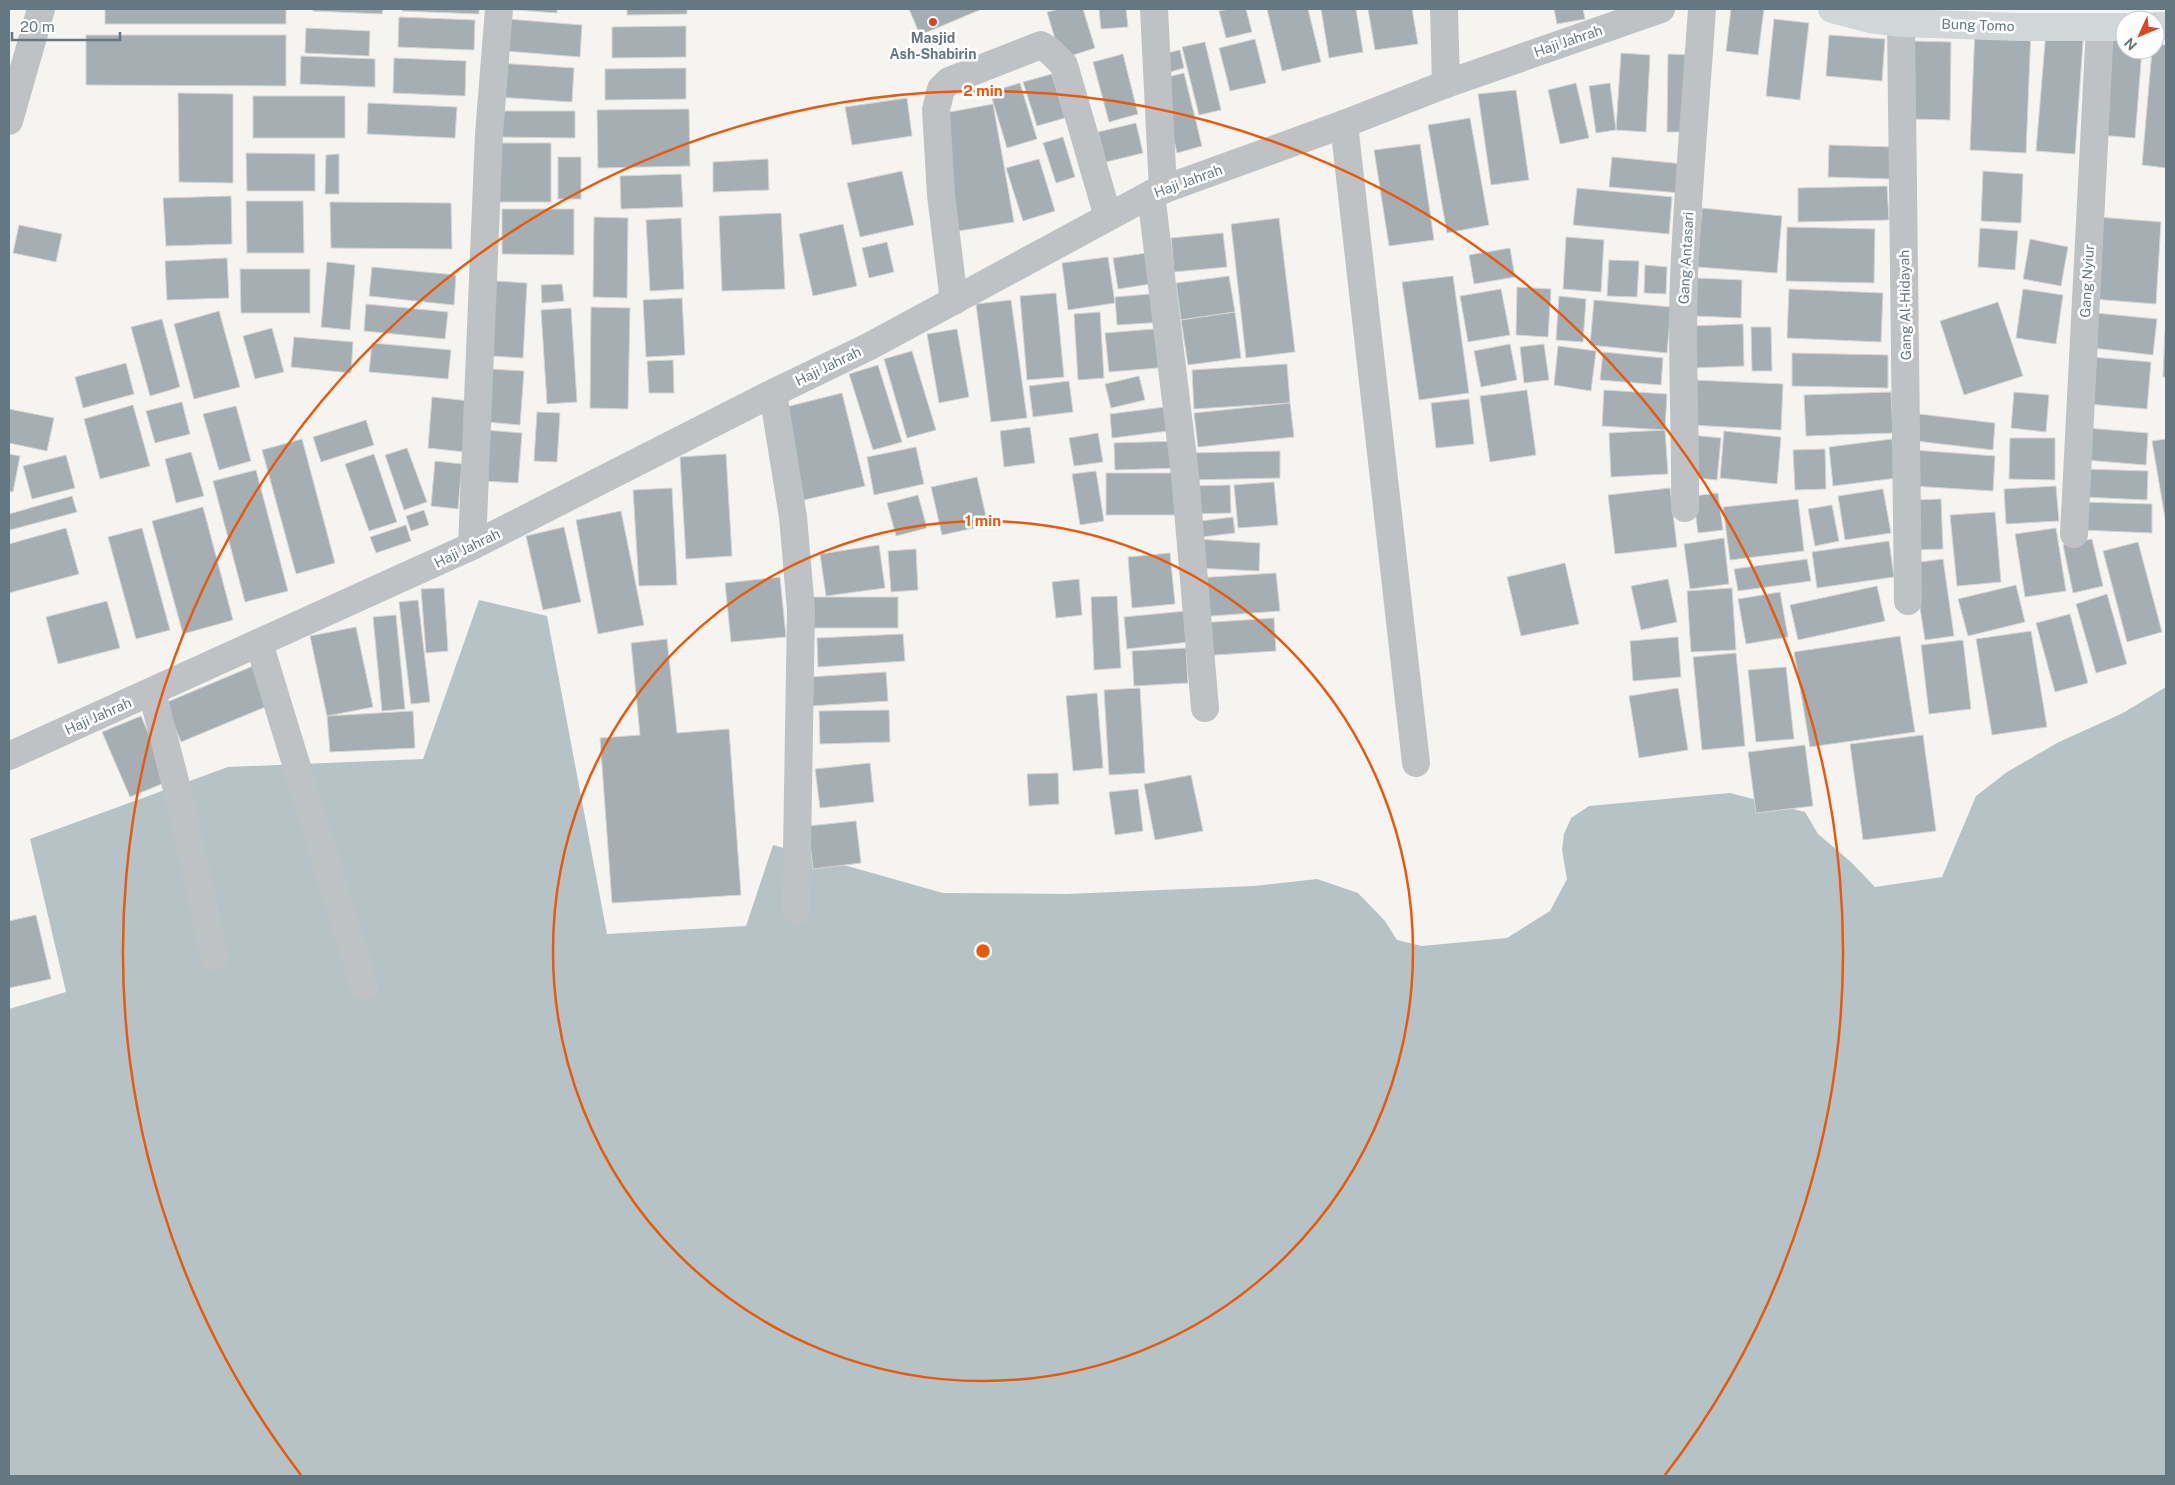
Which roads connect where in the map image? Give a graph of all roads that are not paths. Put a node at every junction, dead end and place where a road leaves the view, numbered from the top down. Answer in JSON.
{"nodes":[{"id":1,"x":41,"y":9,"type":"edge"},
{"id":2,"x":499,"y":9,"type":"edge"},
{"id":3,"x":1154,"y":9,"type":"edge"},
{"id":4,"x":1444,"y":9,"type":"edge"},
{"id":5,"x":1661,"y":9,"type":"edge"},
{"id":6,"x":1702,"y":9,"type":"edge"},
{"id":7,"x":1832,"y":9,"type":"edge"},
{"id":8,"x":1902,"y":16,"type":"edge"},
{"id":9,"x":2113,"y":27,"type":"edge"},
{"id":10,"x":1446,"y":84,"type":"junction"},
{"id":11,"x":9,"y":121,"type":"edge"},
{"id":12,"x":1344,"y":124,"type":"junction"},
{"id":13,"x":1157,"y":192,"type":"junction"},
{"id":14,"x":1108,"y":217,"type":"junction"},
{"id":15,"x":954,"y":301,"type":"junction"},
{"id":16,"x":772,"y":392,"type":"junction"},
{"id":17,"x":1685,"y":508,"type":"dead end"},
{"id":18,"x":2074,"y":534,"type":"dead end"},
{"id":19,"x":472,"y":546,"type":"junction"},
{"id":20,"x":1908,"y":601,"type":"dead end"},
{"id":21,"x":259,"y":643,"type":"junction"},
{"id":22,"x":152,"y":692,"type":"junction"},
{"id":23,"x":1204,"y":708,"type":"dead end"},
{"id":24,"x":9,"y":756,"type":"edge"},
{"id":25,"x":1416,"y":763,"type":"dead end"},
{"id":26,"x":796,"y":911,"type":"dead end"},
{"id":27,"x":214,"y":957,"type":"dead end"},
{"id":28,"x":364,"y":986,"type":"dead end"}],
"edges":[{"from":1,"to":11,"type":"street"},
{"from":2,"to":19,"type":"street"},
{"from":3,"to":13,"type":"street"},
{"from":4,"to":10,"type":"street"},
{"from":5,"to":10,"type":"street","name":"Haji Jahrah"},
{"from":6,"to":17,"type":"street","name":"Gang Antasari"},
{"from":7,"to":8,"type":"main road","name":"Bung Tomo"},
{"from":8,"to":9,"type":"main road","name":"Bung Tomo"},
{"from":8,"to":20,"type":"street","name":"Gang Al-Hidayah"},
{"from":9,"to":18,"type":"street","name":"Gang Nyiur"},
{"from":10,"to":12,"type":"street","name":"Haji Jahrah"},
{"from":12,"to":13,"type":"street","name":"Haji Jahrah"},
{"from":12,"to":25,"type":"street"},
{"from":13,"to":14,"type":"street","name":"Haji Jahrah"},
{"from":13,"to":23,"type":"street"},
{"from":14,"to":15,"type":"street","name":"Haji Jahrah"},
{"from":14,"to":15,"type":"street"},
{"from":15,"to":16,"type":"street","name":"Haji Jahrah"},
{"from":16,"to":19,"type":"street","name":"Haji Jahrah"},
{"from":16,"to":26,"type":"street"},
{"from":19,"to":21,"type":"street","name":"Haji Jahrah"},
{"from":21,"to":22,"type":"street","name":"Haji Jahrah"},
{"from":21,"to":28,"type":"street"},
{"from":22,"to":24,"type":"street","name":"Haji Jahrah"},
{"from":22,"to":27,"type":"street"}]}
